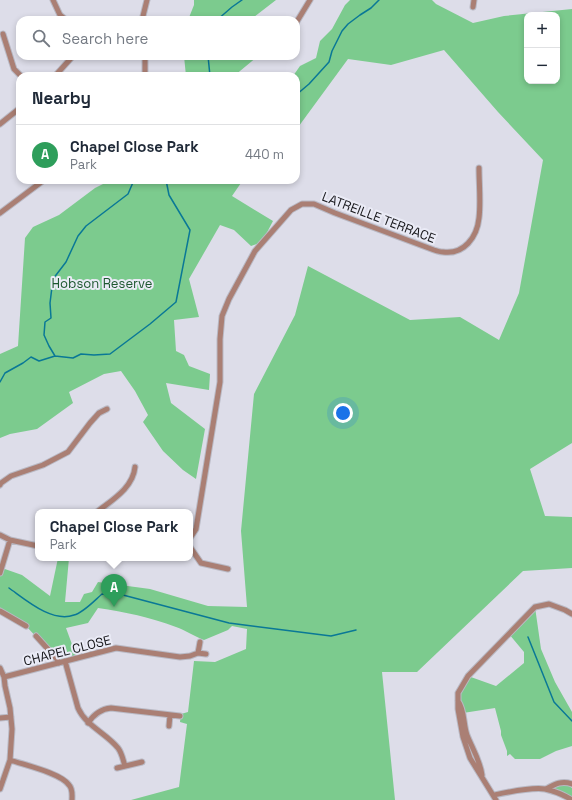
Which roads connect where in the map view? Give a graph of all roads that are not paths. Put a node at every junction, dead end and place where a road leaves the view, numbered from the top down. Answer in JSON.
{"nodes":[{"id":1,"x":53,"y":0,"type":"edge"},
{"id":2,"x":147,"y":0,"type":"edge"},
{"id":3,"x":310,"y":0,"type":"edge"},
{"id":4,"x":474,"y":0,"type":"edge"},
{"id":5,"x":473,"y":7,"type":"dead end"},
{"id":6,"x":61,"y":16,"type":"edge"},
{"id":7,"x":143,"y":16,"type":"edge"},
{"id":8,"x":300,"y":16,"type":"edge"},
{"id":9,"x":3,"y":34,"type":"dead end"},
{"id":10,"x":69,"y":60,"type":"edge"},
{"id":11,"x":145,"y":60,"type":"edge"},
{"id":12,"x":17,"y":72,"type":"edge"},
{"id":13,"x":59,"y":72,"type":"edge"},
{"id":14,"x":146,"y":72,"type":"edge"},
{"id":15,"x":16,"y":111,"type":"edge"},
{"id":16,"x":0,"y":124,"type":"edge"},
{"id":17,"x":479,"y":168,"type":"dead end"},
{"id":18,"x":38,"y":184,"type":"edge"},
{"id":19,"x":0,"y":213,"type":"edge"},
{"id":20,"x":107,"y":409,"type":"dead end"},
{"id":21,"x":135,"y":467,"type":"dead end"},
{"id":22,"x":0,"y":485,"type":"edge"},
{"id":23,"x":101,"y":509,"type":"edge"},
{"id":24,"x":193,"y":534,"type":"edge"},
{"id":25,"x":0,"y":535,"type":"edge"},
{"id":26,"x":10,"y":540,"type":"junction"},
{"id":27,"x":35,"y":545,"type":"edge"},
{"id":28,"x":193,"y":551,"type":"edge"},
{"id":29,"x":228,"y":569,"type":"dead end"},
{"id":30,"x":0,"y":573,"type":"edge"},
{"id":31,"x":0,"y":611,"type":"edge"},
{"id":32,"x":572,"y":614,"type":"edge"},
{"id":33,"x":26,"y":626,"type":"dead end"},
{"id":34,"x":36,"y":636,"type":"dead end"},
{"id":35,"x":200,"y":642,"type":"dead end"},
{"id":36,"x":198,"y":653,"type":"junction"},
{"id":37,"x":206,"y":654,"type":"dead end"},
{"id":38,"x":65,"y":661,"type":"junction"},
{"id":39,"x":59,"y":662,"type":"junction"},
{"id":40,"x":0,"y":668,"type":"edge"},
{"id":41,"x":4,"y":677,"type":"junction"},
{"id":42,"x":170,"y":715,"type":"junction"},
{"id":43,"x":180,"y":716,"type":"dead end"},
{"id":44,"x":11,"y":717,"type":"junction"},
{"id":45,"x":0,"y":718,"type":"edge"},
{"id":46,"x":88,"y":723,"type":"junction"},
{"id":47,"x":169,"y":726,"type":"dead end"},
{"id":48,"x":10,"y":760,"type":"junction"},
{"id":49,"x":142,"y":762,"type":"dead end"},
{"id":50,"x":125,"y":766,"type":"junction"},
{"id":51,"x":117,"y":768,"type":"dead end"},
{"id":52,"x":572,"y":784,"type":"edge"},
{"id":53,"x":0,"y":789,"type":"edge"},
{"id":54,"x":546,"y":789,"type":"junction"},
{"id":55,"x":495,"y":798,"type":"edge"},
{"id":56,"x":72,"y":800,"type":"edge"},
{"id":57,"x":572,"y":800,"type":"edge"}],
"edges":[{"from":1,"to":6,"type":"street"},
{"from":2,"to":7,"type":"street"},
{"from":3,"to":8,"type":"street"},
{"from":4,"to":5,"type":"street"},
{"from":9,"to":12,"type":"street"},
{"from":10,"to":13,"type":"street"},
{"from":11,"to":14,"type":"street"},
{"from":15,"to":16,"type":"street"},
{"from":17,"to":24,"type":"street","name":"LATREILLE TERRACE"},
{"from":18,"to":19,"type":"street"},
{"from":20,"to":22,"type":"street"},
{"from":21,"to":23,"type":"street"},
{"from":25,"to":26,"type":"street"},
{"from":26,"to":27,"type":"street"},
{"from":26,"to":30,"type":"street"},
{"from":28,"to":29,"type":"street"},
{"from":31,"to":33,"type":"street"},
{"from":32,"to":55,"type":"street"},
{"from":34,"to":39,"type":"street"},
{"from":35,"to":36,"type":"street"},
{"from":36,"to":37,"type":"street","name":"CHAPEL CLOSE"},
{"from":36,"to":38,"type":"street","name":"CHAPEL CLOSE"},
{"from":38,"to":39,"type":"street","name":"CHAPEL CLOSE"},
{"from":38,"to":46,"type":"street"},
{"from":39,"to":41,"type":"street","name":"CHAPEL CLOSE"},
{"from":40,"to":41,"type":"street"},
{"from":41,"to":44,"type":"street"},
{"from":42,"to":43,"type":"street"},
{"from":42,"to":46,"type":"street"},
{"from":42,"to":47,"type":"street"},
{"from":44,"to":45,"type":"street"},
{"from":44,"to":48,"type":"street"},
{"from":46,"to":50,"type":"street"},
{"from":48,"to":53,"type":"street"},
{"from":48,"to":56,"type":"street"},
{"from":49,"to":50,"type":"street"},
{"from":50,"to":51,"type":"street"},
{"from":52,"to":54,"type":"street"},
{"from":54,"to":55,"type":"street"},
{"from":54,"to":57,"type":"street"}]}
